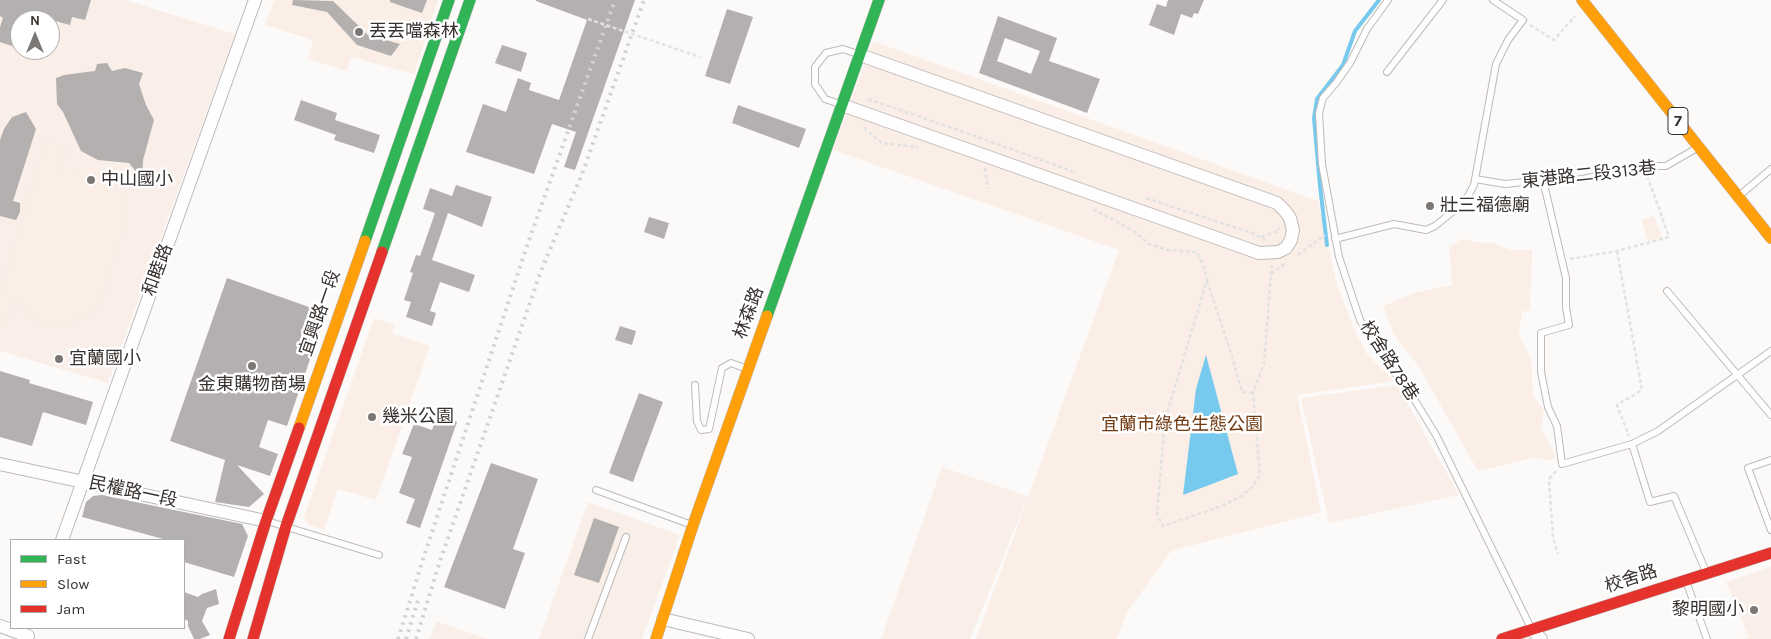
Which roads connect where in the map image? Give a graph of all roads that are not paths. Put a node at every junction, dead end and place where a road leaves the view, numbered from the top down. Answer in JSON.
{"nodes":[{"id":1,"x":255,"y":0,"type":"edge"},
{"id":2,"x":449,"y":0,"type":"edge"},
{"id":3,"x":470,"y":0,"type":"edge"},
{"id":4,"x":879,"y":0,"type":"edge"},
{"id":5,"x":1388,"y":0,"type":"edge"},
{"id":6,"x":1443,"y":0,"type":"edge"},
{"id":7,"x":1493,"y":0,"type":"edge"},
{"id":8,"x":1586,"y":1,"type":"edge"},
{"id":9,"x":860,"y":55,"type":"junction"},
{"id":10,"x":1387,"y":72,"type":"dead end"},
{"id":11,"x":842,"y":105,"type":"junction"},
{"id":12,"x":1698,"y":147,"type":"junction"},
{"id":13,"x":1771,"y":169,"type":"edge"},
{"id":14,"x":1475,"y":180,"type":"junction"},
{"id":15,"x":1543,"y":180,"type":"junction"},
{"id":16,"x":1739,"y":196,"type":"junction"},
{"id":17,"x":1335,"y":238,"type":"junction"},
{"id":18,"x":1771,"y":238,"type":"edge"},
{"id":19,"x":1667,"y":291,"type":"dead end"},
{"id":20,"x":1771,"y":351,"type":"edge"},
{"id":21,"x":748,"y":369,"type":"junction"},
{"id":22,"x":1738,"y":375,"type":"junction"},
{"id":23,"x":695,"y":385,"type":"dead end"},
{"id":24,"x":1771,"y":415,"type":"edge"},
{"id":25,"x":1632,"y":444,"type":"junction"},
{"id":26,"x":1771,"y":460,"type":"edge"},
{"id":27,"x":0,"y":464,"type":"edge"},
{"id":28,"x":82,"y":481,"type":"junction"},
{"id":29,"x":596,"y":490,"type":"dead end"},
{"id":30,"x":266,"y":521,"type":"junction"},
{"id":31,"x":694,"y":525,"type":"junction"},
{"id":32,"x":286,"y":526,"type":"junction"},
{"id":33,"x":1771,"y":530,"type":"edge"},
{"id":34,"x":626,"y":537,"type":"dead end"},
{"id":35,"x":62,"y":539,"type":"edge"},
{"id":36,"x":1771,"y":553,"type":"edge"},
{"id":37,"x":379,"y":555,"type":"dead end"},
{"id":38,"x":1706,"y":573,"type":"junction"},
{"id":39,"x":1685,"y":580,"type":"junction"},
{"id":40,"x":663,"y":619,"type":"junction"},
{"id":41,"x":11,"y":629,"type":"edge"},
{"id":42,"x":29,"y":634,"type":"edge"},
{"id":43,"x":1536,"y":635,"type":"edge"},
{"id":44,"x":229,"y":639,"type":"edge"},
{"id":45,"x":253,"y":639,"type":"edge"},
{"id":46,"x":588,"y":639,"type":"edge"},
{"id":47,"x":656,"y":639,"type":"edge"},
{"id":48,"x":748,"y":639,"type":"edge"},
{"id":49,"x":1502,"y":639,"type":"edge"},
{"id":50,"x":1707,"y":639,"type":"edge"}],
"edges":[{"from":1,"to":28,"type":"street","name":"和睦路"},
{"from":2,"to":30,"type":"street","name":"宜興路一段"},
{"from":3,"to":32,"type":"street"},
{"from":4,"to":9,"type":"street","name":"林森路"},
{"from":5,"to":17,"type":"lane","name":"校舍路78巷"},
{"from":6,"to":10,"type":"lane"},
{"from":7,"to":14,"type":"lane"},
{"from":8,"to":12,"type":"street","number":"7"},
{"from":9,"to":11,"type":"street","name":"林森路"},
{"from":9,"to":11,"type":"lane"},
{"from":9,"to":11,"type":"street"},
{"from":11,"to":21,"type":"street","name":"林森路"},
{"from":12,"to":15,"type":"lane","name":"東港路二段313巷"},
{"from":12,"to":16,"type":"street","number":"7"},
{"from":13,"to":16,"type":"lane"},
{"from":14,"to":15,"type":"lane","name":"東港路二段313巷"},
{"from":14,"to":17,"type":"lane"},
{"from":15,"to":25,"type":"lane"},
{"from":16,"to":18,"type":"street","number":"7"},
{"from":17,"to":43,"type":"lane","name":"校舍路78巷"},
{"from":19,"to":22,"type":"lane"},
{"from":20,"to":22,"type":"lane"},
{"from":21,"to":23,"type":"lane"},
{"from":21,"to":31,"type":"street","name":"林森路"},
{"from":22,"to":24,"type":"lane"},
{"from":22,"to":25,"type":"lane"},
{"from":25,"to":38,"type":"lane"},
{"from":26,"to":33,"type":"lane"},
{"from":27,"to":28,"type":"street","name":"民權路一段"},
{"from":28,"to":30,"type":"street","name":"民權路一段"},
{"from":28,"to":35,"type":"street","name":"和睦路"},
{"from":29,"to":31,"type":"lane"},
{"from":30,"to":32,"type":"lane"},
{"from":30,"to":44,"type":"street","name":"宜興路一段"},
{"from":31,"to":40,"type":"street","name":"林森路"},
{"from":32,"to":37,"type":"lane"},
{"from":32,"to":45,"type":"street"},
{"from":34,"to":46,"type":"lane"},
{"from":36,"to":38,"type":"street","name":"校舍路"},
{"from":38,"to":39,"type":"street","name":"校舍路"},
{"from":39,"to":43,"type":"street","name":"校舍路"},
{"from":39,"to":50,"type":"lane"},
{"from":40,"to":47,"type":"street","name":"林森路"},
{"from":40,"to":48,"type":"street"},
{"from":41,"to":42,"type":"street"},
{"from":43,"to":49,"type":"street","name":"校舍路"}]}
